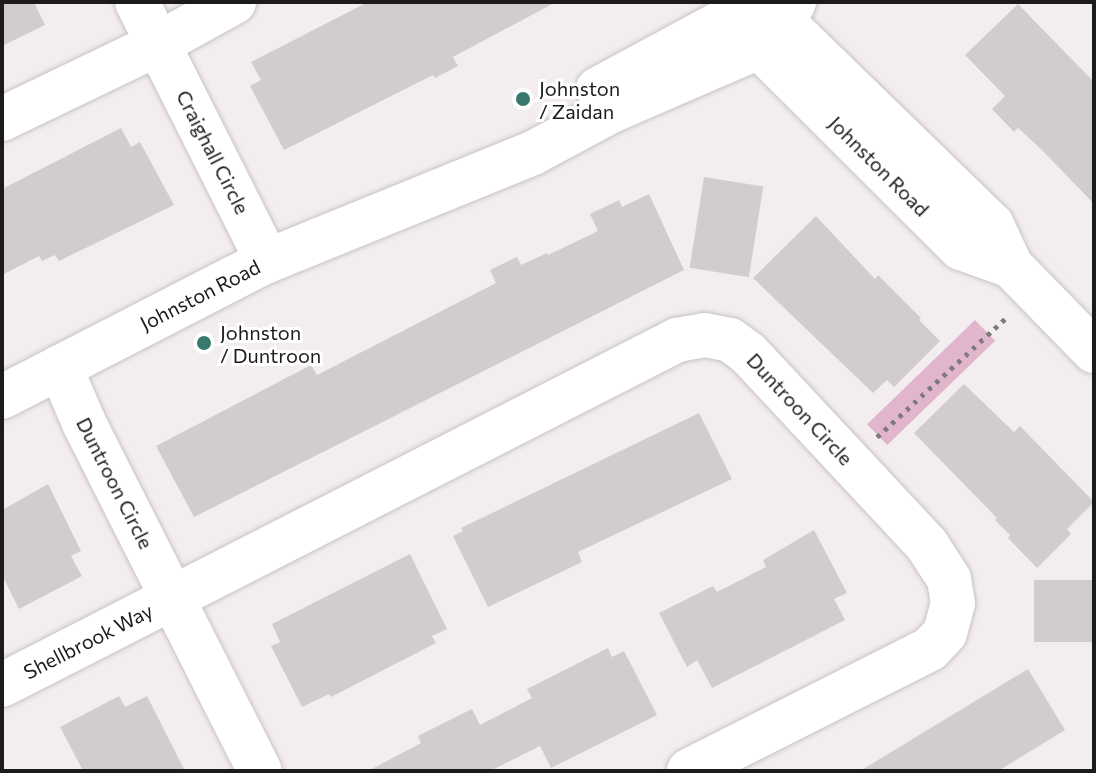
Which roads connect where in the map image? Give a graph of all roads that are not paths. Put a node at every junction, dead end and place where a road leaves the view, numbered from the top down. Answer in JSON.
{"nodes":[{"id":1,"x":137,"y":2,"type":"edge"},
{"id":2,"x":234,"y":2,"type":"edge"},
{"id":3,"x":766,"y":17,"type":"edge"},
{"id":4,"x":158,"y":44,"type":"junction"},
{"id":5,"x":2,"y":119,"type":"edge"},
{"id":6,"x":267,"y":261,"type":"junction"},
{"id":7,"x":1094,"y":351,"type":"edge"},
{"id":8,"x":60,"y":367,"type":"junction"},
{"id":9,"x":2,"y":397,"type":"edge"},
{"id":10,"x":173,"y":597,"type":"junction"},
{"id":11,"x":2,"y":685,"type":"edge"},
{"id":12,"x":260,"y":771,"type":"edge"},
{"id":13,"x":689,"y":771,"type":"edge"}],
"edges":[{"from":1,"to":4,"type":"street","name":"Craighall Circle"},
{"from":2,"to":4,"type":"street"},
{"from":3,"to":6,"type":"street","name":"Johnston Road"},
{"from":3,"to":7,"type":"street","name":"Johnston Road"},
{"from":4,"to":5,"type":"street"},
{"from":4,"to":6,"type":"street","name":"Craighall Circle"},
{"from":6,"to":8,"type":"street","name":"Johnston Road"},
{"from":8,"to":9,"type":"street","name":"Johnston Road"},
{"from":8,"to":10,"type":"street","name":"Duntroon Circle"},
{"from":10,"to":11,"type":"street","name":"Shellbrook Way"},
{"from":10,"to":12,"type":"street","name":"Duntroon Circle"},
{"from":10,"to":13,"type":"street","name":"Duntroon Circle"}]}
